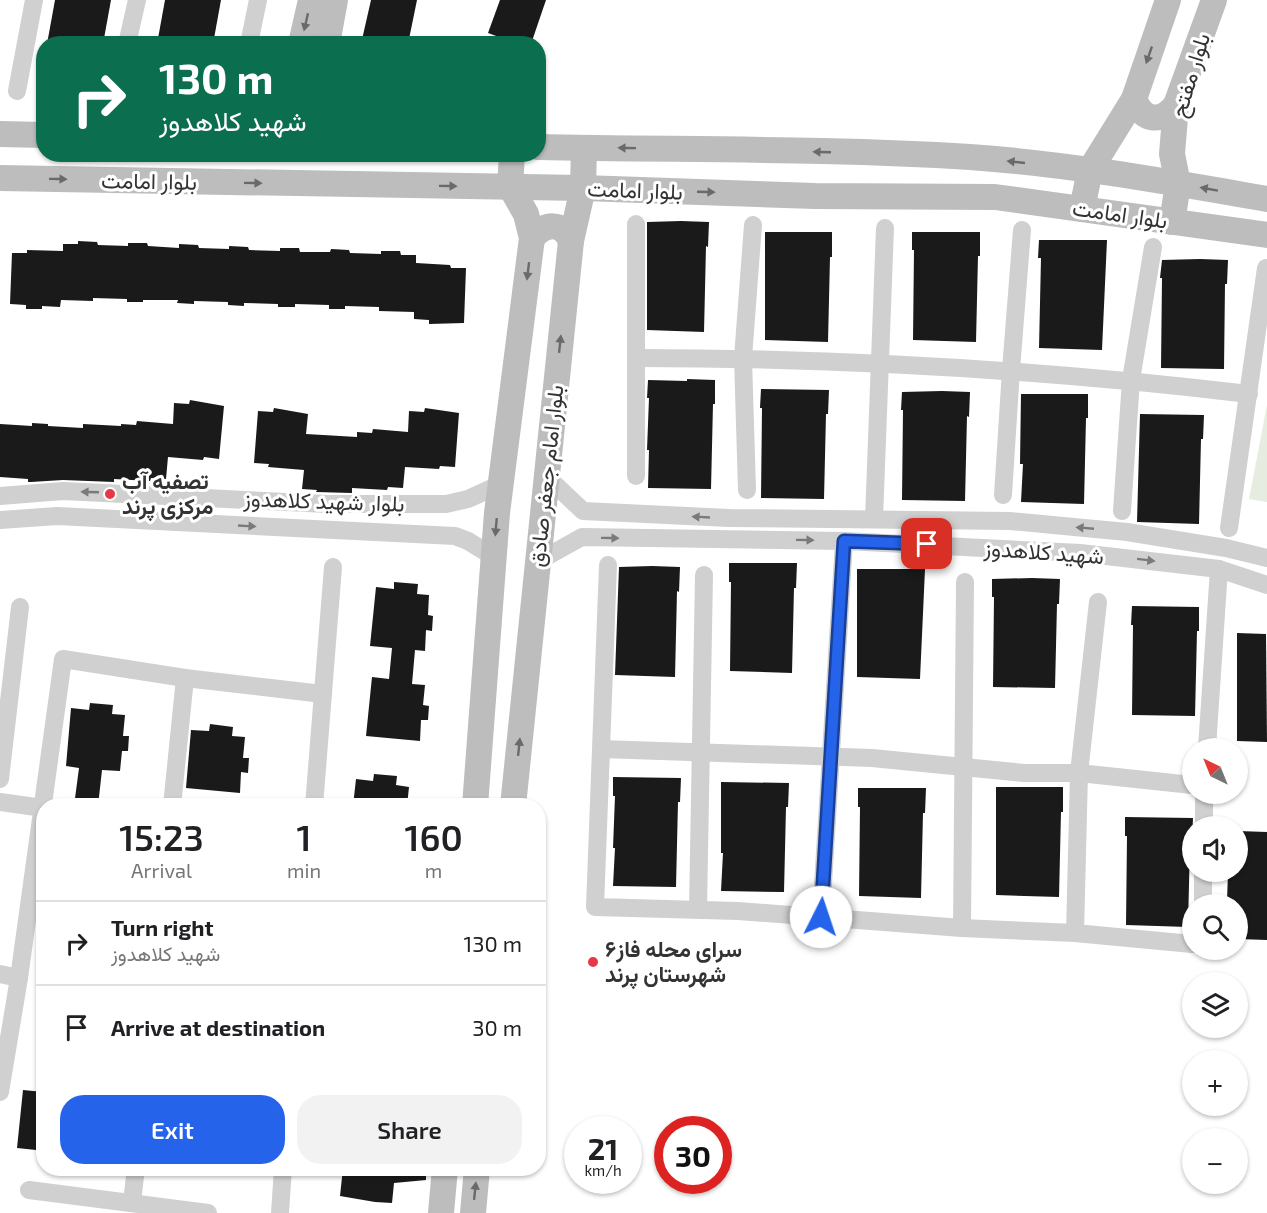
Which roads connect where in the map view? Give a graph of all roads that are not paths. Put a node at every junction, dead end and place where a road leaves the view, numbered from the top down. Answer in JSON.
{"nodes":[{"id":1,"x":34,"y":0,"type":"edge"},
{"id":2,"x":137,"y":0,"type":"edge"},
{"id":3,"x":258,"y":0,"type":"edge"},
{"id":4,"x":311,"y":0,"type":"edge"},
{"id":5,"x":335,"y":0,"type":"edge"},
{"id":6,"x":1168,"y":0,"type":"edge"},
{"id":7,"x":1214,"y":0,"type":"edge"},
{"id":8,"x":129,"y":36,"type":"edge"},
{"id":9,"x":251,"y":36,"type":"edge"},
{"id":10,"x":304,"y":36,"type":"edge"},
{"id":11,"x":328,"y":36,"type":"edge"},
{"id":12,"x":17,"y":91,"type":"dead end"},
{"id":13,"x":1134,"y":99,"type":"junction"},
{"id":14,"x":1176,"y":105,"type":"junction"},
{"id":15,"x":0,"y":134,"type":"edge"},
{"id":16,"x":36,"y":135,"type":"edge"},
{"id":17,"x":546,"y":147,"type":"edge"},
{"id":18,"x":584,"y":148,"type":"junction"},
{"id":19,"x":512,"y":162,"type":"edge"},
{"id":20,"x":1090,"y":170,"type":"junction"},
{"id":21,"x":0,"y":178,"type":"edge"},
{"id":22,"x":1178,"y":184,"type":"junction"},
{"id":23,"x":510,"y":186,"type":"junction"},
{"id":24,"x":583,"y":188,"type":"junction"},
{"id":25,"x":1267,"y":199,"type":"edge"},
{"id":26,"x":1082,"y":209,"type":"junction"},
{"id":27,"x":1172,"y":222,"type":"junction"},
{"id":28,"x":636,"y":224,"type":"dead end"},
{"id":29,"x":753,"y":225,"type":"dead end"},
{"id":30,"x":885,"y":228,"type":"dead end"},
{"id":31,"x":1022,"y":230,"type":"dead end"},
{"id":32,"x":1267,"y":235,"type":"edge"},
{"id":33,"x":532,"y":238,"type":"junction"},
{"id":34,"x":571,"y":241,"type":"junction"},
{"id":35,"x":1153,"y":247,"type":"dead end"},
{"id":36,"x":1266,"y":268,"type":"edge"},
{"id":37,"x":636,"y":358,"type":"junction"},
{"id":38,"x":743,"y":358,"type":"junction"},
{"id":39,"x":880,"y":364,"type":"junction"},
{"id":40,"x":1011,"y":370,"type":"junction"},
{"id":41,"x":1131,"y":380,"type":"junction"},
{"id":42,"x":1249,"y":394,"type":"junction"},
{"id":43,"x":546,"y":476,"type":"junction"},
{"id":44,"x":636,"y":476,"type":"dead end"},
{"id":45,"x":501,"y":484,"type":"junction"},
{"id":46,"x":747,"y":489,"type":"dead end"},
{"id":47,"x":1004,"y":495,"type":"dead end"},
{"id":48,"x":0,"y":496,"type":"edge"},
{"id":49,"x":583,"y":511,"type":"junction"},
{"id":50,"x":1122,"y":511,"type":"dead end"},
{"id":51,"x":729,"y":518,"type":"junction"},
{"id":52,"x":874,"y":519,"type":"junction"},
{"id":53,"x":0,"y":520,"type":"edge"},
{"id":54,"x":1229,"y":528,"type":"dead end"},
{"id":55,"x":582,"y":537,"type":"junction"},
{"id":56,"x":729,"y":539,"type":"junction"},
{"id":57,"x":844,"y":541,"type":"junction"},
{"id":58,"x":494,"y":557,"type":"junction"},
{"id":59,"x":1267,"y":558,"type":"edge"},
{"id":60,"x":537,"y":562,"type":"junction"},
{"id":61,"x":608,"y":565,"type":"dead end"},
{"id":62,"x":333,"y":567,"type":"dead end"},
{"id":63,"x":1219,"y":569,"type":"junction"},
{"id":64,"x":704,"y":575,"type":"dead end"},
{"id":65,"x":964,"y":582,"type":"dead end"},
{"id":66,"x":1267,"y":585,"type":"edge"},
{"id":67,"x":1098,"y":602,"type":"dead end"},
{"id":68,"x":20,"y":607,"type":"dead end"},
{"id":69,"x":185,"y":678,"type":"junction"},
{"id":70,"x":323,"y":694,"type":"junction"},
{"id":71,"x":1208,"y":738,"type":"edge"},
{"id":72,"x":601,"y":749,"type":"junction"},
{"id":73,"x":700,"y":752,"type":"junction"},
{"id":74,"x":832,"y":757,"type":"junction"},
{"id":75,"x":963,"y":767,"type":"junction"},
{"id":76,"x":1079,"y":773,"type":"junction"},
{"id":77,"x":0,"y":779,"type":"edge"},
{"id":78,"x":1182,"y":785,"type":"edge"},
{"id":79,"x":44,"y":798,"type":"edge"},
{"id":80,"x":173,"y":798,"type":"edge"},
{"id":81,"x":315,"y":798,"type":"edge"},
{"id":82,"x":476,"y":798,"type":"edge"},
{"id":83,"x":514,"y":798,"type":"edge"},
{"id":84,"x":0,"y":802,"type":"edge"},
{"id":85,"x":36,"y":807,"type":"edge"},
{"id":86,"x":36,"y":858,"type":"edge"},
{"id":87,"x":698,"y":909,"type":"junction"},
{"id":88,"x":821,"y":917,"type":"junction"},
{"id":89,"x":962,"y":928,"type":"junction"},
{"id":90,"x":1075,"y":933,"type":"junction"},
{"id":91,"x":1182,"y":943,"type":"edge"},
{"id":92,"x":0,"y":974,"type":"edge"},
{"id":93,"x":19,"y":978,"type":"junction"},
{"id":94,"x":1,"y":1073,"type":"edge"},
{"id":95,"x":0,"y":1092,"type":"edge"},
{"id":96,"x":138,"y":1176,"type":"edge"},
{"id":97,"x":283,"y":1176,"type":"edge"},
{"id":98,"x":444,"y":1176,"type":"edge"},
{"id":99,"x":476,"y":1176,"type":"edge"},
{"id":100,"x":29,"y":1190,"type":"dead end"},
{"id":101,"x":144,"y":1207,"type":"edge"},
{"id":102,"x":207,"y":1213,"type":"edge"},
{"id":103,"x":280,"y":1213,"type":"edge"},
{"id":104,"x":441,"y":1213,"type":"edge"},
{"id":105,"x":473,"y":1213,"type":"edge"}],
"edges":[{"from":1,"to":12,"type":"street"},
{"from":2,"to":8,"type":"street"},
{"from":3,"to":9,"type":"street"},
{"from":4,"to":10,"type":"street","one_way":true},
{"from":5,"to":11,"type":"street"},
{"from":6,"to":13,"type":"street","name":"بلوار مفتح","one_way":true},
{"from":7,"to":14,"type":"street","name":"بلوار مفتح"},
{"from":13,"to":14,"type":"street"},
{"from":13,"to":20,"type":"street","name":"بلوار مفتح"},
{"from":14,"to":22,"type":"street","name":"بلوار مفتح"},
{"from":15,"to":16,"type":"street"},
{"from":17,"to":18,"type":"street","name":"بلوار امامت"},
{"from":20,"to":18,"type":"street","name":"بلوار امامت","one_way":true},
{"from":18,"to":24,"type":"street","name":"بلوار امام جعفر صادق"},
{"from":19,"to":23,"type":"street"},
{"from":20,"to":22,"type":"street","name":"بلوار امامت"},
{"from":20,"to":26,"type":"street","name":"بلوار مفتح"},
{"from":21,"to":23,"type":"street","name":"بلوار امامت","one_way":true},
{"from":25,"to":22,"type":"street","name":"بلوار امامت","one_way":true},
{"from":22,"to":27,"type":"street","name":"بلوار مفتح"},
{"from":23,"to":24,"type":"street","name":"بلوار امامت"},
{"from":23,"to":33,"type":"street","name":"بلوار امام جعفر صادق"},
{"from":24,"to":26,"type":"street","name":"بلوار امامت","one_way":true},
{"from":24,"to":34,"type":"street","name":"بلوار امام جعفر صادق"},
{"from":26,"to":27,"type":"street","name":"بلوار امامت"},
{"from":27,"to":32,"type":"street","name":"بلوار امامت"},
{"from":28,"to":37,"type":"street"},
{"from":29,"to":38,"type":"street"},
{"from":30,"to":39,"type":"street"},
{"from":31,"to":40,"type":"street"},
{"from":33,"to":34,"type":"street"},
{"from":33,"to":45,"type":"street","name":"بلوار امام جعفر صادق","one_way":true},
{"from":43,"to":34,"type":"street","name":"بلوار امام جعفر صادق","one_way":true},
{"from":35,"to":41,"type":"street"},
{"from":36,"to":42,"type":"street"},
{"from":37,"to":38,"type":"street"},
{"from":37,"to":44,"type":"street"},
{"from":38,"to":39,"type":"street"},
{"from":38,"to":46,"type":"street"},
{"from":39,"to":40,"type":"street"},
{"from":39,"to":52,"type":"street"},
{"from":40,"to":41,"type":"street"},
{"from":40,"to":47,"type":"street"},
{"from":41,"to":42,"type":"street"},
{"from":41,"to":50,"type":"street"},
{"from":42,"to":54,"type":"street"},
{"from":43,"to":49,"type":"street"},
{"from":43,"to":60,"type":"street","name":"بلوار امام جعفر صادق"},
{"from":45,"to":48,"type":"street","name":"بلوار شهید کلاهدوز","one_way":true},
{"from":45,"to":58,"type":"street","name":"بلوار امام جعفر صادق","one_way":true},
{"from":51,"to":49,"type":"street","name":"شهید کلاهدوز","one_way":true},
{"from":49,"to":55,"type":"street"},
{"from":51,"to":52,"type":"street","name":"شهید کلاهدوز"},
{"from":51,"to":56,"type":"street"},
{"from":59,"to":52,"type":"street","name":"شهید کلاهدوز","one_way":true},
{"from":53,"to":58,"type":"street","name":"بلوار شهید کلاهدوز","one_way":true},
{"from":55,"to":56,"type":"street","name":"شهید کلاهدوز","one_way":true},
{"from":55,"to":60,"type":"street","name":"شهید کلاهدوز"},
{"from":56,"to":57,"type":"street","name":"شهید کلاهدوز","one_way":true},
{"from":57,"to":63,"type":"street","name":"شهید کلاهدوز","one_way":true},
{"from":57,"to":74,"type":"street"},
{"from":58,"to":82,"type":"street","name":"بلوار امام جعفر صادق"},
{"from":83,"to":60,"type":"street","name":"بلوار امام جعفر صادق","one_way":true},
{"from":61,"to":72,"type":"street"},
{"from":62,"to":70,"type":"street"},
{"from":63,"to":66,"type":"street","name":"شهید کلاهدوز"},
{"from":63,"to":71,"type":"street"},
{"from":64,"to":73,"type":"street"},
{"from":65,"to":75,"type":"street"},
{"from":67,"to":76,"type":"street"},
{"from":68,"to":77,"type":"street"},
{"from":69,"to":70,"type":"street"},
{"from":69,"to":79,"type":"street"},
{"from":69,"to":80,"type":"street"},
{"from":70,"to":81,"type":"street"},
{"from":72,"to":73,"type":"street"},
{"from":72,"to":87,"type":"street"},
{"from":73,"to":74,"type":"street"},
{"from":73,"to":87,"type":"street"},
{"from":74,"to":75,"type":"street"},
{"from":74,"to":88,"type":"street"},
{"from":75,"to":76,"type":"street"},
{"from":75,"to":89,"type":"street"},
{"from":76,"to":78,"type":"street"},
{"from":76,"to":90,"type":"street"},
{"from":84,"to":85,"type":"street"},
{"from":86,"to":93,"type":"street"},
{"from":87,"to":88,"type":"street"},
{"from":88,"to":89,"type":"street"},
{"from":89,"to":90,"type":"street"},
{"from":90,"to":91,"type":"street"},
{"from":92,"to":93,"type":"street"},
{"from":93,"to":94,"type":"street"},
{"from":94,"to":95,"type":"street"},
{"from":96,"to":101,"type":"street"},
{"from":97,"to":103,"type":"street"},
{"from":98,"to":104,"type":"street"},
{"from":105,"to":99,"type":"street","one_way":true},
{"from":100,"to":101,"type":"street"},
{"from":101,"to":102,"type":"street"}]}
